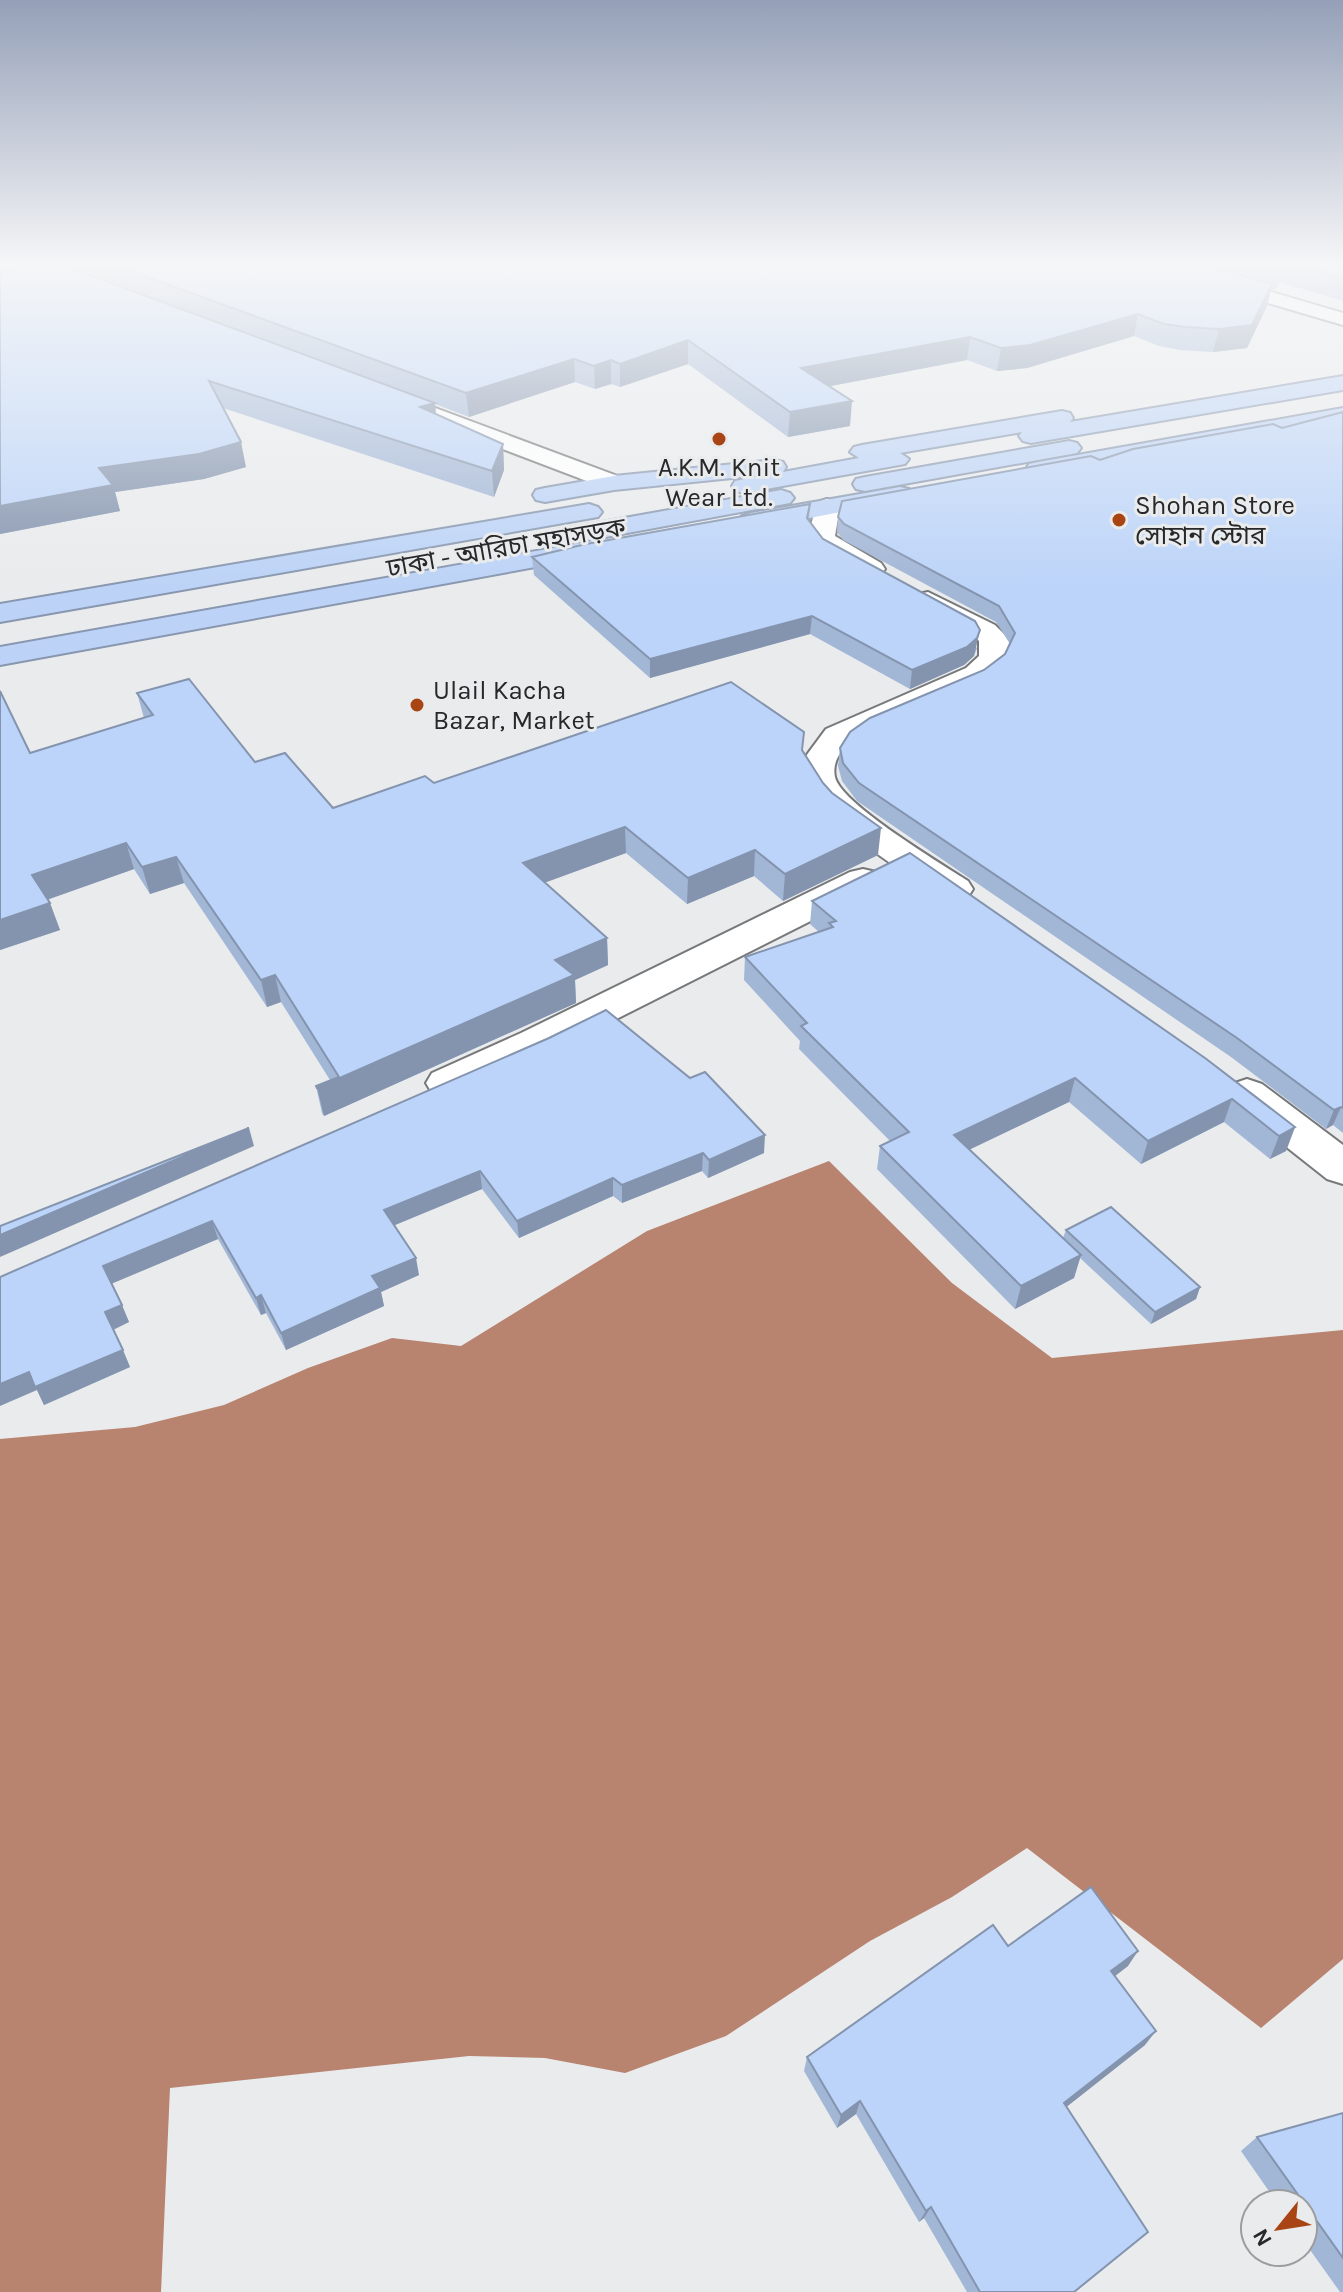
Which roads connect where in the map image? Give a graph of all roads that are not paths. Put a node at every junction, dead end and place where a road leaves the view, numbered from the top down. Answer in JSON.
{"nodes":[{"id":1,"x":1331,"y":373,"type":"edge"},
{"id":2,"x":1343,"y":383,"type":"edge"},
{"id":3,"x":378,"y":394,"type":"edge"},
{"id":4,"x":1343,"y":400,"type":"edge"},
{"id":5,"x":1343,"y":415,"type":"edge"},
{"id":6,"x":614,"y":483,"type":"junction"},
{"id":7,"x":827,"y":507,"type":"junction"},
{"id":8,"x":0,"y":596,"type":"edge"},
{"id":9,"x":0,"y":613,"type":"edge"},
{"id":10,"x":0,"y":640,"type":"edge"},
{"id":11,"x":0,"y":656,"type":"edge"},
{"id":12,"x":909,"y":857,"type":"junction"},
{"id":13,"x":985,"y":910,"type":"edge"},
{"id":14,"x":1225,"y":1078,"type":"edge"},
{"id":15,"x":410,"y":1100,"type":"edge"},
{"id":16,"x":1343,"y":1168,"type":"edge"}],
"edges":[{"from":1,"to":6,"type":"highway"},
{"from":2,"to":9,"type":"highway","name":"ঢাকা - আরিচা মহাসড়ক"},
{"from":3,"to":6,"type":"street"},
{"from":4,"to":10,"type":"highway","name":"ঢাকা - আরিচা মহাসড়ক"},
{"from":5,"to":7,"type":"highway"},
{"from":6,"to":8,"type":"highway"},
{"from":7,"to":11,"type":"highway"},
{"from":7,"to":12,"type":"street"},
{"from":12,"to":13,"type":"street"},
{"from":12,"to":15,"type":"street"},
{"from":14,"to":16,"type":"street"}]}
